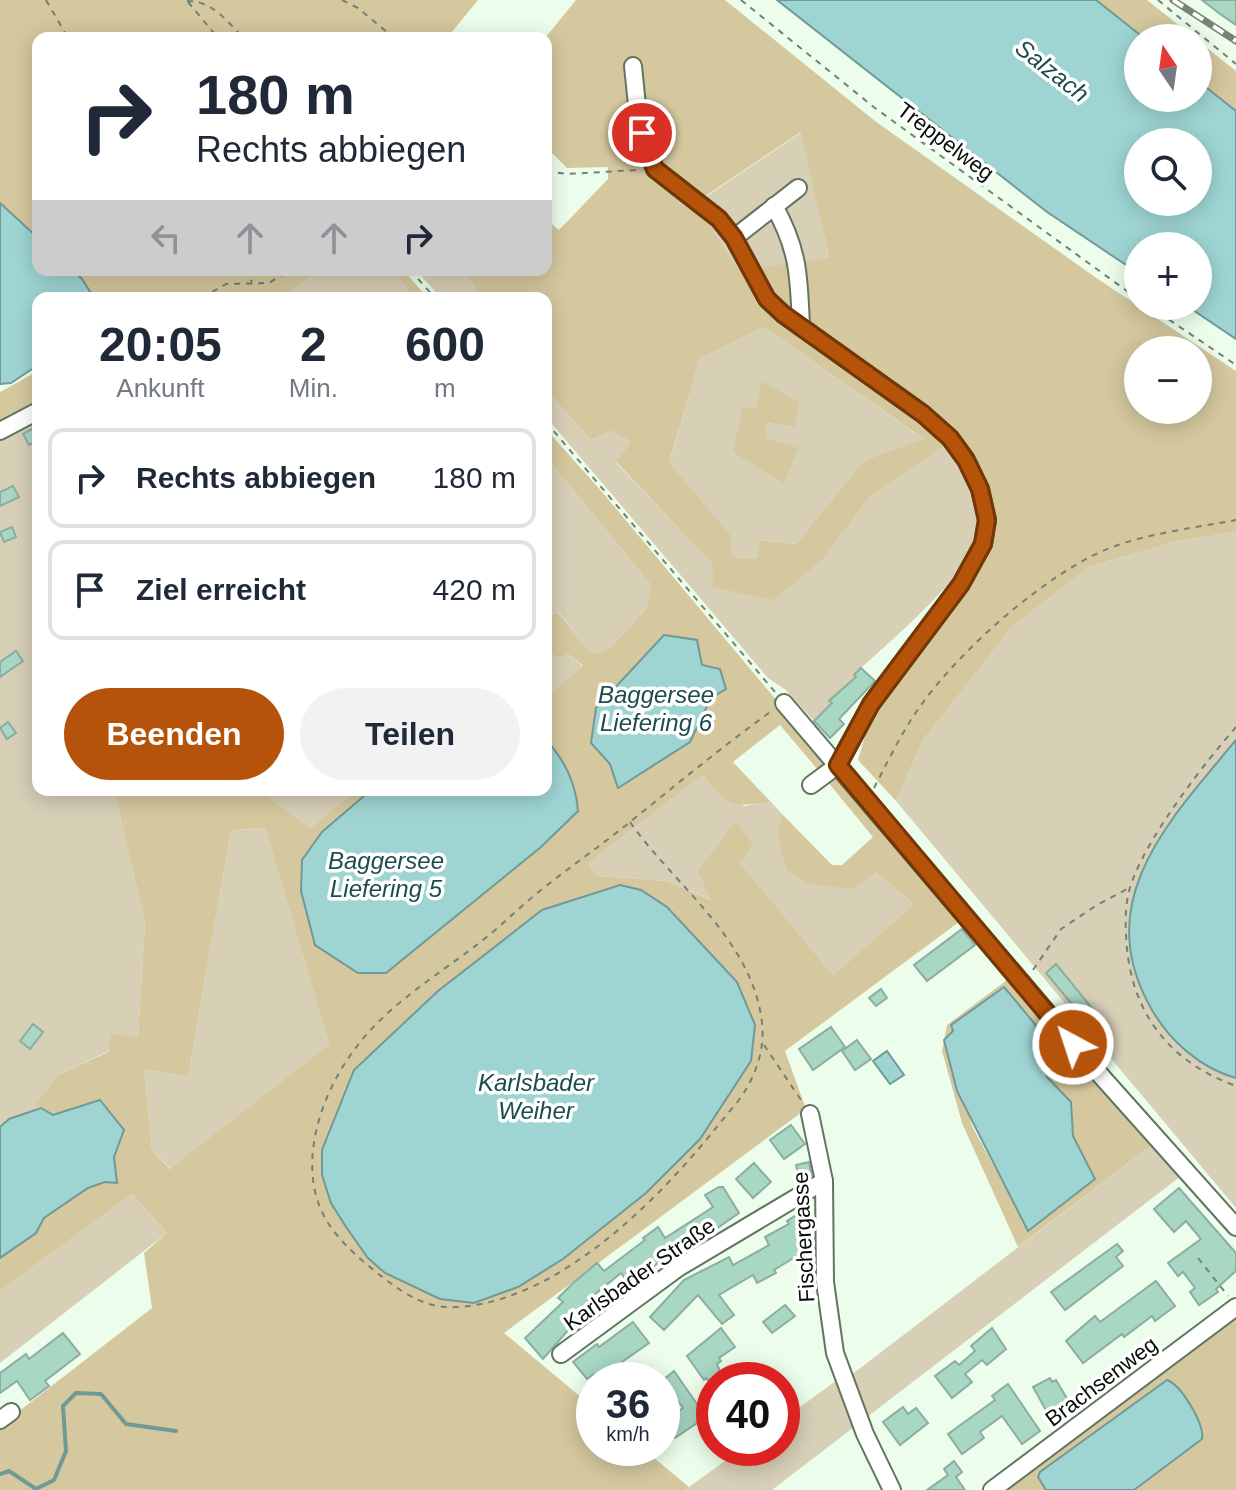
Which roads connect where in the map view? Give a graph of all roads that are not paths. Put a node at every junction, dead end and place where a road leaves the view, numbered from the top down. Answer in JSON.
{"nodes":[{"id":1,"x":633,"y":66,"type":"dead end"},
{"id":2,"x":798,"y":188,"type":"dead end"},
{"id":3,"x":774,"y":206,"type":"junction"},
{"id":4,"x":734,"y":238,"type":"junction"},
{"id":5,"x":801,"y":327,"type":"junction"},
{"id":6,"x":32,"y":414,"type":"edge"},
{"id":7,"x":0,"y":431,"type":"edge"},
{"id":8,"x":784,"y":703,"type":"road end"},
{"id":9,"x":838,"y":765,"type":"junction"},
{"id":10,"x":811,"y":785,"type":"dead end"},
{"id":11,"x":810,"y":1114,"type":"road end"},
{"id":12,"x":824,"y":1181,"type":"junction"},
{"id":13,"x":1236,"y":1227,"type":"edge"},
{"id":14,"x":1236,"y":1307,"type":"edge"},
{"id":15,"x":561,"y":1354,"type":"dead end"},
{"id":16,"x":892,"y":1490,"type":"edge"},
{"id":17,"x":992,"y":1490,"type":"edge"}],
"edges":[{"from":1,"to":4,"type":"street"},
{"from":2,"to":3,"type":"street"},
{"from":3,"to":4,"type":"street"},
{"from":3,"to":5,"type":"street"},
{"from":4,"to":5,"type":"street"},
{"from":5,"to":9,"type":"street"},
{"from":6,"to":7,"type":"street"},
{"from":8,"to":9,"type":"street"},
{"from":9,"to":10,"type":"street"},
{"from":9,"to":13,"type":"street"},
{"from":11,"to":12,"type":"street","name":"Fischergasse"},
{"from":12,"to":15,"type":"street","name":"Karlsbader Straße"},
{"from":12,"to":16,"type":"street","name":"Fischergasse"},
{"from":14,"to":17,"type":"street","name":"Brachsenweg"}]}
